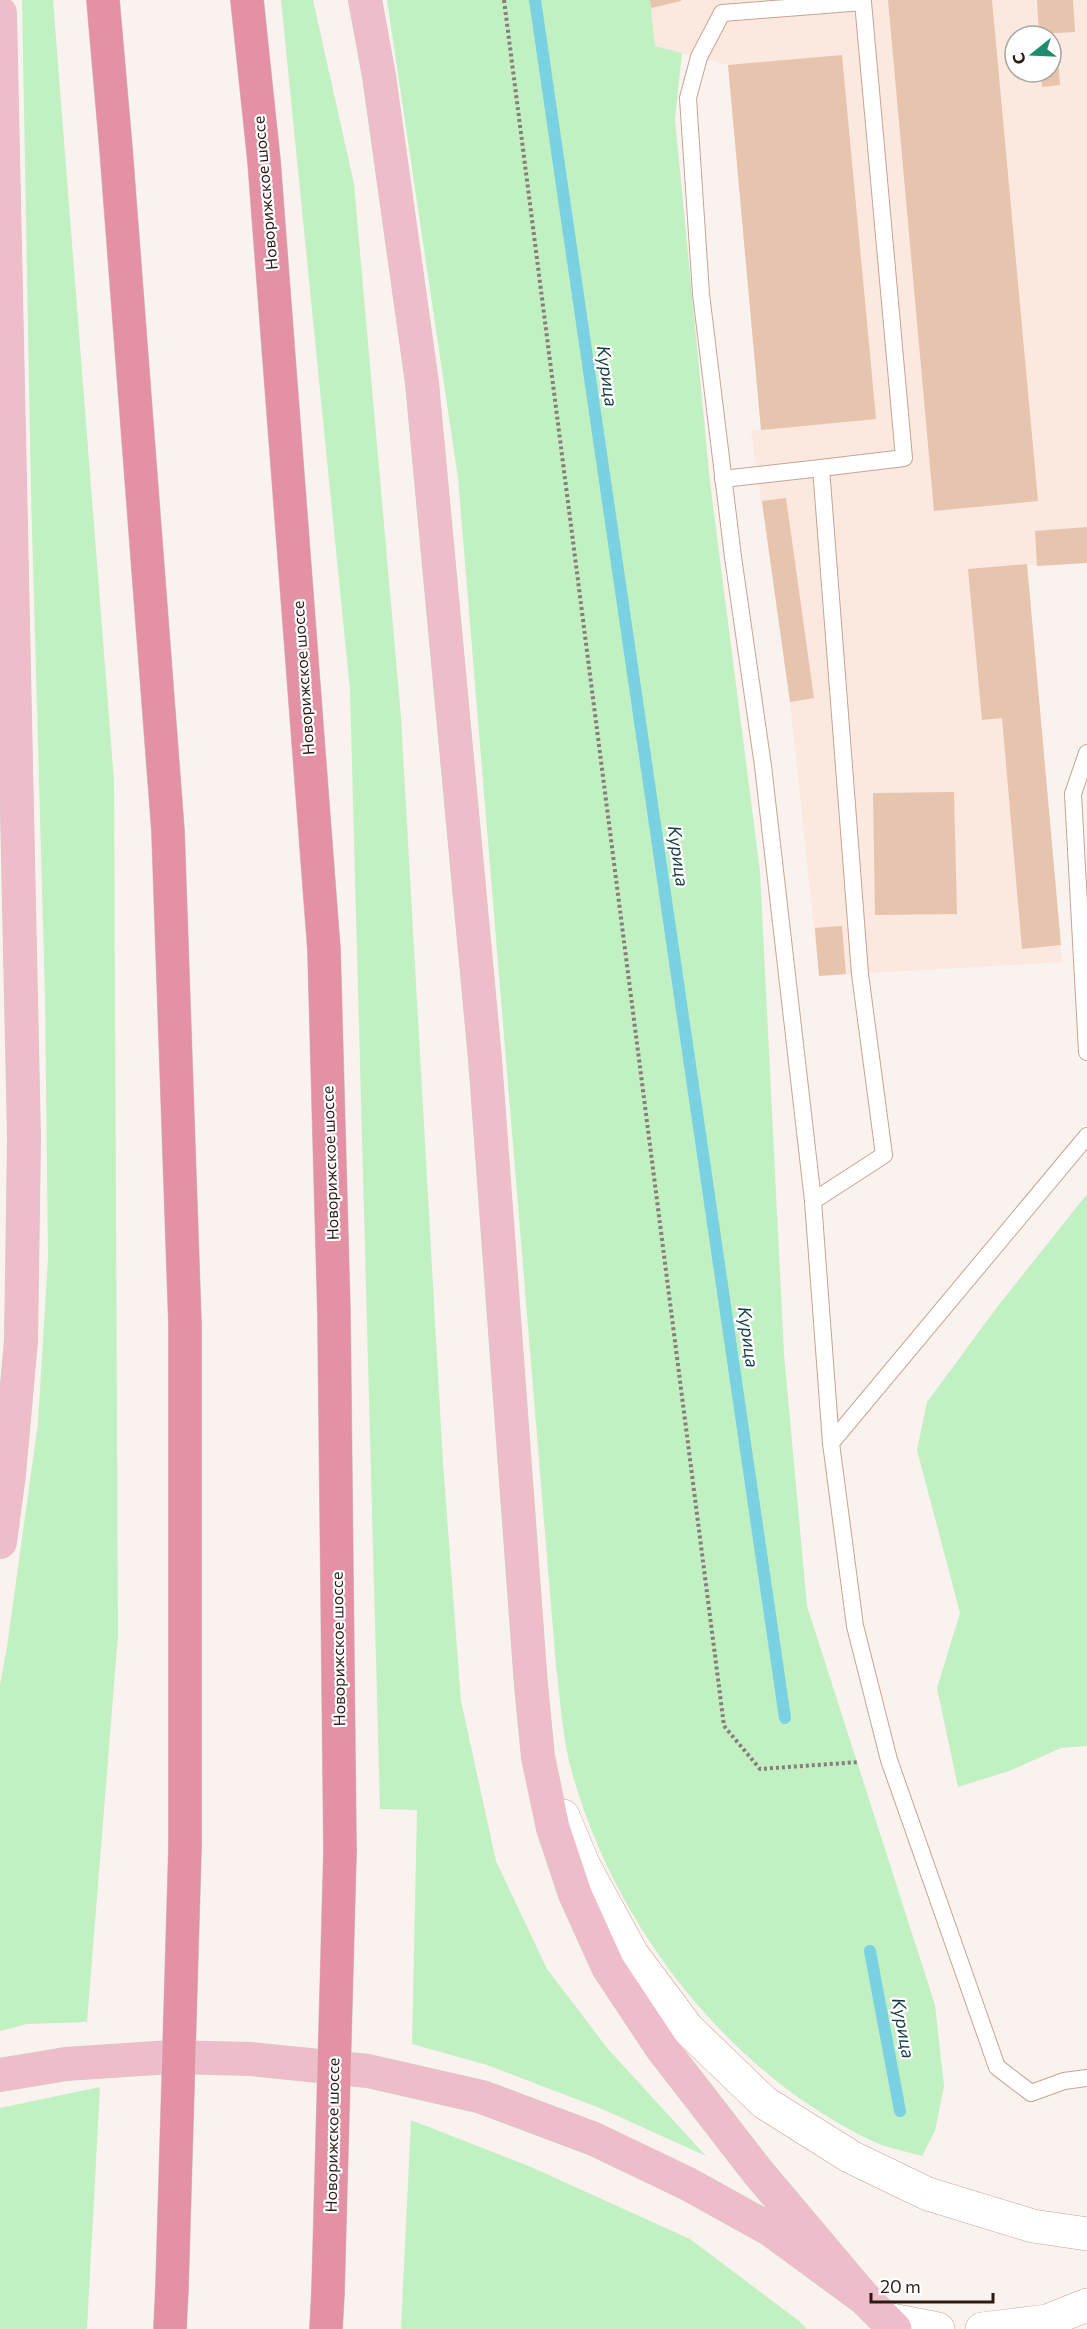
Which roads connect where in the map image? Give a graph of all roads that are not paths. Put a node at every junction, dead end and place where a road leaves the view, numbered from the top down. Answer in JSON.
{"nodes":[{"id":1,"x":103,"y":0,"type":"edge"},
{"id":2,"x":247,"y":0,"type":"edge"},
{"id":3,"x":365,"y":0,"type":"edge"},
{"id":4,"x":863,"y":1,"type":"edge"},
{"id":5,"x":0,"y":13,"type":"edge"},
{"id":6,"x":820,"y":468,"type":"junction"},
{"id":7,"x":723,"y":479,"type":"junction"},
{"id":8,"x":1087,"y":753,"type":"edge"},
{"id":9,"x":1087,"y":1052,"type":"edge"},
{"id":10,"x":1087,"y":1136,"type":"edge"},
{"id":11,"x":813,"y":1202,"type":"junction"},
{"id":12,"x":831,"y":1443,"type":"junction"},
{"id":13,"x":0,"y":1542,"type":"edge"},
{"id":14,"x":538,"y":1757,"type":"junction"},
{"id":15,"x":0,"y":2075,"type":"edge"},
{"id":16,"x":1087,"y":2078,"type":"edge"},
{"id":17,"x":1087,"y":2234,"type":"edge"},
{"id":18,"x":1087,"y":2305,"type":"edge"},
{"id":19,"x":882,"y":2316,"type":"edge"},
{"id":20,"x":170,"y":2329,"type":"edge"},
{"id":21,"x":326,"y":2329,"type":"edge"},
{"id":22,"x":938,"y":2329,"type":"edge"},
{"id":23,"x":982,"y":2329,"type":"edge"}],
"edges":[{"from":1,"to":20,"type":"highway","bridge":true},
{"from":2,"to":21,"type":"highway","name":"Новорижское шоссе","bridge":true},
{"from":3,"to":14,"type":"main road"},
{"from":4,"to":6,"type":"lane"},
{"from":4,"to":7,"type":"lane"},
{"from":5,"to":13,"type":"main road"},
{"from":6,"to":7,"type":"lane"},
{"from":6,"to":11,"type":"lane"},
{"from":7,"to":11,"type":"lane"},
{"from":8,"to":9,"type":"lane"},
{"from":10,"to":12,"type":"lane"},
{"from":11,"to":12,"type":"lane"},
{"from":12,"to":16,"type":"lane"},
{"from":14,"to":17,"type":"street"},
{"from":14,"to":19,"type":"main road"},
{"from":15,"to":19,"type":"main road"},
{"from":18,"to":23,"type":"street"},
{"from":19,"to":22,"type":"street"}]}
